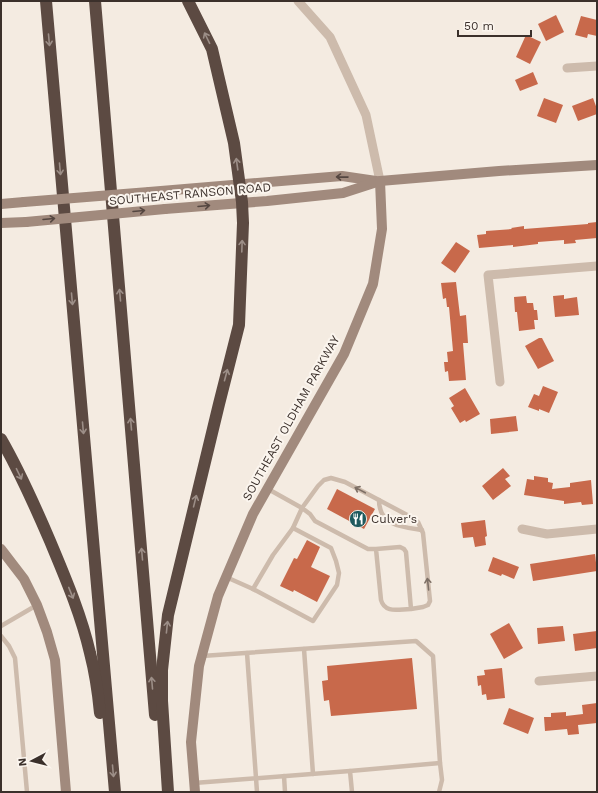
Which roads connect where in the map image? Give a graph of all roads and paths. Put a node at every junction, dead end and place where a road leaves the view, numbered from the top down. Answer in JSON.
{"nodes":[{"id":1,"x":46,"y":1,"type":"edge"},
{"id":2,"x":95,"y":1,"type":"edge"},
{"id":3,"x":188,"y":1,"type":"edge"},
{"id":4,"x":298,"y":1,"type":"edge"},
{"id":5,"x":597,"y":66,"type":"edge"},
{"id":6,"x":567,"y":68,"type":"dead end"},
{"id":7,"x":597,"y":165,"type":"edge"},
{"id":8,"x":380,"y":181,"type":"junction"},
{"id":9,"x":240,"y":184,"type":"junction"},
{"id":10,"x":242,"y":202,"type":"junction"},
{"id":11,"x":1,"y":204,"type":"edge"},
{"id":12,"x":1,"y":223,"type":"edge"},
{"id":13,"x":597,"y":266,"type":"edge"},
{"id":14,"x":500,"y":382,"type":"dead end"},
{"id":15,"x":1,"y":439,"type":"edge"},
{"id":16,"x":268,"y":489,"type":"junction"},
{"id":17,"x":379,"y":500,"type":"junction"},
{"id":18,"x":302,"y":508,"type":"junction"},
{"id":19,"x":293,"y":528,"type":"junction"},
{"id":20,"x":522,"y":529,"type":"dead end"},
{"id":21,"x":597,"y":529,"type":"edge"},
{"id":22,"x":422,"y":530,"type":"junction"},
{"id":23,"x":1,"y":549,"type":"edge"},
{"id":24,"x":376,"y":549,"type":"junction"},
{"id":25,"x":226,"y":577,"type":"junction"},
{"id":26,"x":253,"y":589,"type":"junction"},
{"id":27,"x":37,"y":605,"type":"junction"},
{"id":28,"x":411,"y":609,"type":"junction"},
{"id":29,"x":1,"y":626,"type":"edge"},
{"id":30,"x":1,"y":636,"type":"edge"},
{"id":31,"x":304,"y":649,"type":"junction"},
{"id":32,"x":247,"y":653,"type":"junction"},
{"id":33,"x":202,"y":656,"type":"junction"},
{"id":34,"x":597,"y":676,"type":"edge"},
{"id":35,"x":539,"y":681,"type":"dead end"},
{"id":36,"x":111,"y":750,"type":"junction"},
{"id":37,"x":440,"y":763,"type":"junction"},
{"id":38,"x":350,"y":771,"type":"junction"},
{"id":39,"x":313,"y":774,"type":"junction"},
{"id":40,"x":284,"y":776,"type":"junction"},
{"id":41,"x":256,"y":779,"type":"junction"},
{"id":42,"x":194,"y":787,"type":"edge"},
{"id":43,"x":27,"y":792,"type":"edge"},
{"id":44,"x":66,"y":792,"type":"edge"},
{"id":45,"x":115,"y":792,"type":"edge"},
{"id":46,"x":162,"y":792,"type":"edge"},
{"id":47,"x":168,"y":792,"type":"edge"},
{"id":48,"x":257,"y":792,"type":"edge"},
{"id":49,"x":285,"y":792,"type":"edge"},
{"id":50,"x":352,"y":792,"type":"edge"},
{"id":51,"x":439,"y":792,"type":"edge"}],
"edges":[{"from":1,"to":36,"type":"highway","one_way":true},
{"from":46,"to":2,"type":"highway","one_way":true},
{"from":9,"to":3,"type":"highway","one_way":true},
{"from":4,"to":8,"type":"street","name":"SOUTHEAST OLDHAM PARKWAY"},
{"from":5,"to":6,"type":"street"},
{"from":7,"to":8,"type":"main road","name":"SOUTHEAST RANSON ROAD"},
{"from":8,"to":9,"type":"main road","name":"SOUTHEAST RANSON ROAD","one_way":true},
{"from":8,"to":10,"type":"main road","name":"SOUTHEAST RANSON ROAD"},
{"from":8,"to":16,"type":"main road","name":"SOUTHEAST OLDHAM PARKWAY"},
{"from":9,"to":10,"type":"highway"},
{"from":9,"to":11,"type":"main road","name":"SOUTHEAST RANSON ROAD","bridge":true},
{"from":12,"to":10,"type":"main road","name":"SOUTHEAST RANSON ROAD","one_way":true,"bridge":true},
{"from":47,"to":10,"type":"highway","one_way":true},
{"from":13,"to":14,"type":"street"},
{"from":15,"to":36,"type":"highway","one_way":true},
{"from":16,"to":18,"type":"lane"},
{"from":16,"to":25,"type":"main road","name":"SOUTHEAST OLDHAM PARKWAY"},
{"from":17,"to":18,"type":"lane","one_way":true},
{"from":17,"to":22,"type":"lane"},
{"from":17,"to":22,"type":"lane"},
{"from":18,"to":19,"type":"lane"},
{"from":18,"to":24,"type":"lane"},
{"from":19,"to":26,"type":"lane"},
{"from":19,"to":26,"type":"lane"},
{"from":20,"to":21,"type":"street"},
{"from":28,"to":22,"type":"lane","one_way":true},
{"from":23,"to":27,"type":"main road"},
{"from":24,"to":28,"type":"lane"},
{"from":24,"to":28,"type":"lane"},
{"from":25,"to":26,"type":"lane"},
{"from":25,"to":33,"type":"main road","name":"SOUTHEAST OLDHAM PARKWAY"},
{"from":27,"to":29,"type":"lane"},
{"from":27,"to":44,"type":"main road"},
{"from":30,"to":43,"type":"lane"},
{"from":31,"to":32,"type":"lane"},
{"from":31,"to":37,"type":"lane"},
{"from":31,"to":39,"type":"lane"},
{"from":32,"to":33,"type":"lane"},
{"from":32,"to":41,"type":"lane"},
{"from":33,"to":42,"type":"main road","name":"SOUTHEAST OLDHAM PARKWAY"},
{"from":34,"to":35,"type":"street"},
{"from":36,"to":45,"type":"highway","one_way":true},
{"from":37,"to":38,"type":"lane"},
{"from":37,"to":51,"type":"lane"},
{"from":38,"to":39,"type":"lane"},
{"from":38,"to":50,"type":"lane"},
{"from":39,"to":40,"type":"lane"},
{"from":40,"to":41,"type":"lane"},
{"from":40,"to":49,"type":"lane"},
{"from":41,"to":42,"type":"lane"},
{"from":41,"to":48,"type":"lane"}]}
